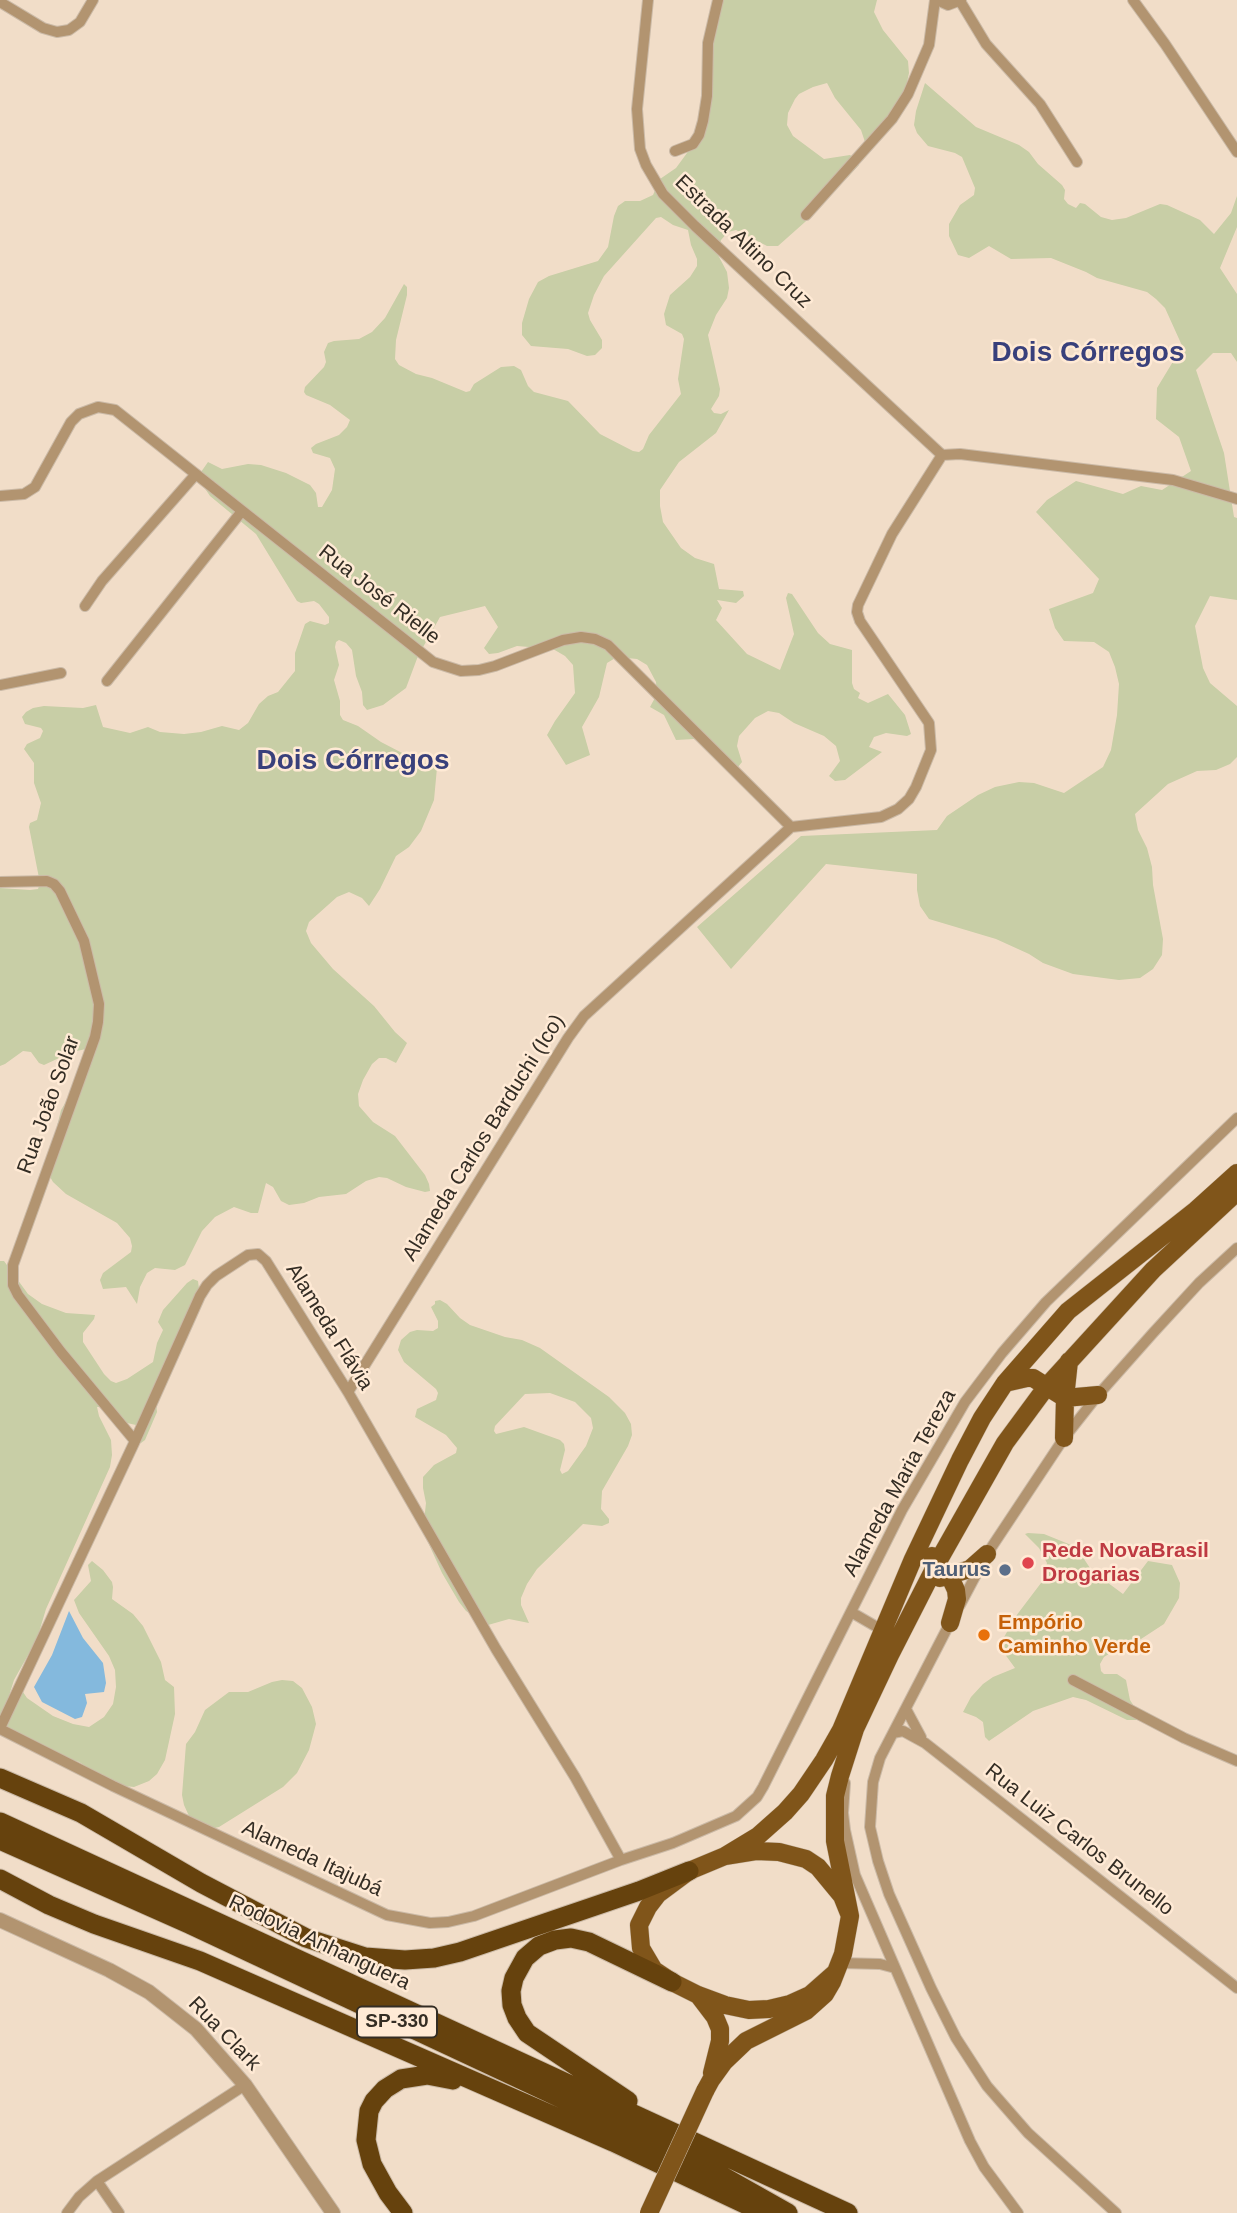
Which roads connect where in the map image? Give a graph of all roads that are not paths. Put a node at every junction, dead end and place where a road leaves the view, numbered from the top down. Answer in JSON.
{"nodes":[{"id":1,"x":93,"y":0,"type":"edge"},
{"id":2,"x":648,"y":0,"type":"edge"},
{"id":3,"x":718,"y":0,"type":"edge"},
{"id":4,"x":936,"y":0,"type":"edge"},
{"id":5,"x":960,"y":0,"type":"edge"},
{"id":6,"x":1133,"y":0,"type":"edge"},
{"id":7,"x":0,"y":2,"type":"edge"},
{"id":8,"x":676,"y":151,"type":"dead end"},
{"id":9,"x":1237,"y":152,"type":"edge"},
{"id":10,"x":1077,"y":162,"type":"dead end"},
{"id":11,"x":806,"y":215,"type":"dead end"},
{"id":12,"x":942,"y":455,"type":"junction"},
{"id":13,"x":196,"y":474,"type":"junction"},
{"id":14,"x":0,"y":496,"type":"edge"},
{"id":15,"x":1237,"y":499,"type":"edge"},
{"id":16,"x":242,"y":511,"type":"junction"},
{"id":17,"x":85,"y":607,"type":"dead end"},
{"id":18,"x":61,"y":673,"type":"dead end"},
{"id":19,"x":107,"y":681,"type":"dead end"},
{"id":20,"x":0,"y":685,"type":"edge"},
{"id":21,"x":791,"y":827,"type":"junction"},
{"id":22,"x":0,"y":882,"type":"edge"},
{"id":23,"x":1237,"y":1118,"type":"edge"},
{"id":24,"x":1237,"y":1173,"type":"edge"},
{"id":25,"x":1237,"y":1192,"type":"edge"},
{"id":26,"x":1237,"y":1248,"type":"edge"},
{"id":27,"x":1002,"y":1353,"type":"junction"},
{"id":28,"x":1069,"y":1361,"type":"junction"},
{"id":29,"x":1019,"y":1367,"type":"junction"},
{"id":30,"x":1005,"y":1383,"type":"junction"},
{"id":31,"x":1047,"y":1386,"type":"junction"},
{"id":32,"x":348,"y":1392,"type":"junction"},
{"id":33,"x":1098,"y":1395,"type":"junction"},
{"id":34,"x":1065,"y":1398,"type":"junction"},
{"id":35,"x":1064,"y":1438,"type":"junction"},
{"id":36,"x":135,"y":1441,"type":"junction"},
{"id":37,"x":929,"y":1528,"type":"junction"},
{"id":38,"x":987,"y":1554,"type":"junction"},
{"id":39,"x":942,"y":1570,"type":"junction"},
{"id":40,"x":851,"y":1612,"type":"junction"},
{"id":41,"x":950,"y":1623,"type":"junction"},
{"id":42,"x":882,"y":1630,"type":"junction"},
{"id":43,"x":1073,"y":1680,"type":"dead end"},
{"id":44,"x":906,"y":1709,"type":"junction"},
{"id":45,"x":0,"y":1728,"type":"edge"},
{"id":46,"x":893,"y":1733,"type":"junction"},
{"id":47,"x":925,"y":1743,"type":"junction"},
{"id":48,"x":845,"y":1759,"type":"junction"},
{"id":49,"x":1237,"y":1760,"type":"edge"},
{"id":50,"x":0,"y":1778,"type":"edge"},
{"id":51,"x":0,"y":1822,"type":"edge"},
{"id":52,"x":0,"y":1840,"type":"edge"},
{"id":53,"x":725,"y":1856,"type":"junction"},
{"id":54,"x":621,"y":1860,"type":"junction"},
{"id":55,"x":689,"y":1871,"type":"junction"},
{"id":56,"x":0,"y":1880,"type":"edge"},
{"id":57,"x":850,"y":1916,"type":"junction"},
{"id":58,"x":0,"y":1920,"type":"edge"},
{"id":59,"x":838,"y":1968,"type":"junction"},
{"id":60,"x":895,"y":1968,"type":"junction"},
{"id":61,"x":672,"y":1982,"type":"junction"},
{"id":62,"x":1237,"y":1988,"type":"edge"},
{"id":63,"x":698,"y":1995,"type":"junction"},
{"id":64,"x":245,"y":2085,"type":"junction"},
{"id":65,"x":708,"y":2085,"type":"junction"},
{"id":66,"x":504,"y":2095,"type":"junction"},
{"id":67,"x":705,"y":2148,"type":"junction"},
{"id":68,"x":97,"y":2181,"type":"junction"},
{"id":69,"x":729,"y":2197,"type":"junction"},
{"id":70,"x":67,"y":2213,"type":"edge"},
{"id":71,"x":119,"y":2213,"type":"edge"},
{"id":72,"x":333,"y":2213,"type":"edge"},
{"id":73,"x":403,"y":2213,"type":"edge"},
{"id":74,"x":649,"y":2213,"type":"edge"},
{"id":75,"x":757,"y":2213,"type":"edge"},
{"id":76,"x":764,"y":2213,"type":"edge"},
{"id":77,"x":788,"y":2213,"type":"edge"},
{"id":78,"x":848,"y":2213,"type":"edge"},
{"id":79,"x":1018,"y":2213,"type":"edge"},
{"id":80,"x":1116,"y":2213,"type":"edge"}],
"edges":[{"from":1,"to":7,"type":"street"},
{"from":2,"to":12,"type":"street","name":"Estrada Altino Cruz"},
{"from":3,"to":8,"type":"street"},
{"from":4,"to":5,"type":"street"},
{"from":4,"to":11,"type":"street"},
{"from":5,"to":10,"type":"street"},
{"from":6,"to":9,"type":"street"},
{"from":12,"to":15,"type":"street"},
{"from":12,"to":21,"type":"street"},
{"from":13,"to":14,"type":"street","name":"Rua José Rielle"},
{"from":13,"to":16,"type":"street","name":"Rua José Rielle"},
{"from":13,"to":17,"type":"street"},
{"from":16,"to":19,"type":"street"},
{"from":16,"to":21,"type":"street","name":"Rua José Rielle"},
{"from":18,"to":20,"type":"street"},
{"from":21,"to":32,"type":"street","name":"Alameda Carlos Barduchi (Ico)"},
{"from":22,"to":36,"type":"street","name":"Rua João Solar"},
{"from":23,"to":27,"type":"street","name":"Alameda Maria Tereza"},
{"from":24,"to":29,"type":"main road"},
{"from":25,"to":28,"type":"main road"},
{"from":26,"to":33,"type":"street"},
{"from":27,"to":29,"type":"street"},
{"from":27,"to":40,"type":"street","name":"Alameda Maria Tereza"},
{"from":28,"to":31,"type":"main road"},
{"from":28,"to":34,"type":"main road"},
{"from":29,"to":30,"type":"main road"},
{"from":30,"to":31,"type":"main road"},
{"from":30,"to":37,"type":"main road"},
{"from":31,"to":34,"type":"main road"},
{"from":31,"to":39,"type":"main road"},
{"from":32,"to":36,"type":"street","name":"Alameda Flávia"},
{"from":32,"to":54,"type":"street","name":"Alameda Flávia"},
{"from":33,"to":34,"type":"main road"},
{"from":33,"to":35,"type":"street"},
{"from":34,"to":35,"type":"main road"},
{"from":35,"to":38,"type":"street"},
{"from":36,"to":45,"type":"street","name":"Alameda Flávia"},
{"from":37,"to":39,"type":"main road"},
{"from":37,"to":42,"type":"main road"},
{"from":38,"to":39,"type":"main road"},
{"from":38,"to":41,"type":"street"},
{"from":39,"to":41,"type":"main road"},
{"from":39,"to":48,"type":"main road"},
{"from":40,"to":42,"type":"street"},
{"from":40,"to":54,"type":"street","name":"Alameda Maria Tereza"},
{"from":41,"to":44,"type":"street"},
{"from":42,"to":53,"type":"main road"},
{"from":43,"to":49,"type":"street"},
{"from":44,"to":46,"type":"street"},
{"from":44,"to":47,"type":"street"},
{"from":45,"to":54,"type":"street","name":"Alameda Itajubá"},
{"from":46,"to":47,"type":"street","name":"Rua Luiz Carlos Brunello"},
{"from":46,"to":80,"type":"street"},
{"from":47,"to":62,"type":"street","name":"Rua Luiz Carlos Brunello"},
{"from":48,"to":57,"type":"main road"},
{"from":48,"to":60,"type":"street"},
{"from":50,"to":55,"type":"highway"},
{"from":51,"to":67,"type":"highway","name":"Rodovia Anhanguera","number":"SP-330"},
{"from":52,"to":77,"type":"highway","name":"Rodovia Anhanguera","number":"SP-330"},
{"from":53,"to":55,"type":"main road"},
{"from":53,"to":57,"type":"main road"},
{"from":55,"to":61,"type":"main road"},
{"from":56,"to":66,"type":"highway"},
{"from":57,"to":59,"type":"main road"},
{"from":58,"to":64,"type":"street","name":"Rua Clark"},
{"from":59,"to":60,"type":"street"},
{"from":59,"to":63,"type":"main road"},
{"from":59,"to":65,"type":"main road"},
{"from":60,"to":79,"type":"street"},
{"from":61,"to":63,"type":"main road"},
{"from":61,"to":67,"type":"highway"},
{"from":63,"to":65,"type":"main road"},
{"from":64,"to":68,"type":"street"},
{"from":64,"to":72,"type":"street","name":"Rua Clark"},
{"from":65,"to":74,"type":"main road","bridge":true},
{"from":66,"to":69,"type":"highway"},
{"from":66,"to":73,"type":"highway"},
{"from":67,"to":78,"type":"highway","name":"Rodovia Anhanguera","number":"SP-330"},
{"from":68,"to":70,"type":"street"},
{"from":68,"to":71,"type":"street"},
{"from":69,"to":75,"type":"highway"},
{"from":69,"to":76,"type":"highway"}]}
